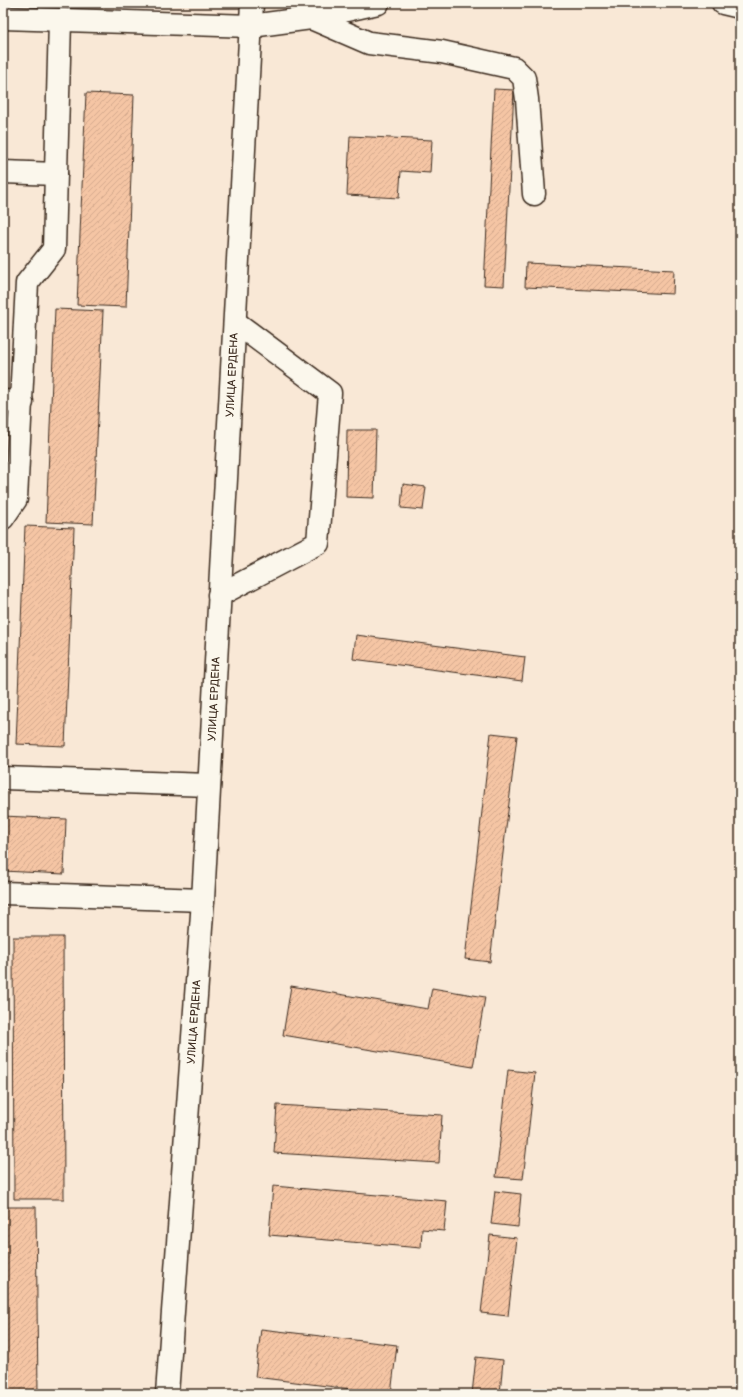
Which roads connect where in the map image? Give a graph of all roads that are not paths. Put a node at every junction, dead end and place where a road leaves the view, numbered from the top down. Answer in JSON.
{"nodes":[{"id":1,"x":252,"y":3,"type":"edge"},
{"id":2,"x":378,"y":3,"type":"edge"},
{"id":3,"x":723,"y":3,"type":"edge"},
{"id":4,"x":740,"y":7,"type":"edge"},
{"id":5,"x":11,"y":13,"type":"edge"},
{"id":6,"x":311,"y":18,"type":"junction"},
{"id":7,"x":60,"y":20,"type":"junction"},
{"id":8,"x":251,"y":26,"type":"junction"},
{"id":9,"x":3,"y":172,"type":"edge"},
{"id":10,"x":56,"y":174,"type":"junction"},
{"id":11,"x":534,"y":194,"type":"dead end"},
{"id":12,"x":235,"y":322,"type":"junction"},
{"id":13,"x":12,"y":401,"type":"edge"},
{"id":14,"x":3,"y":518,"type":"edge"},
{"id":15,"x":219,"y":595,"type":"junction"},
{"id":16,"x":3,"y":778,"type":"edge"},
{"id":17,"x":209,"y":784,"type":"junction"},
{"id":18,"x":3,"y":893,"type":"edge"},
{"id":19,"x":203,"y":900,"type":"junction"},
{"id":20,"x":167,"y":1394,"type":"edge"}],
"edges":[{"from":1,"to":8,"type":"street","name":"УЛИЦА ЕРДЕНА"},
{"from":2,"to":6,"type":"street"},
{"from":3,"to":4,"type":"street"},
{"from":5,"to":7,"type":"street"},
{"from":6,"to":8,"type":"street"},
{"from":6,"to":11,"type":"street"},
{"from":7,"to":8,"type":"street"},
{"from":7,"to":10,"type":"street"},
{"from":8,"to":12,"type":"street","name":"УЛИЦА ЕРДЕНА"},
{"from":9,"to":10,"type":"street"},
{"from":10,"to":13,"type":"street"},
{"from":12,"to":15,"type":"street","name":"УЛИЦА ЕРДЕНА"},
{"from":12,"to":15,"type":"street"},
{"from":13,"to":14,"type":"street"},
{"from":15,"to":17,"type":"street","name":"УЛИЦА ЕРДЕНА"},
{"from":16,"to":17,"type":"street"},
{"from":17,"to":19,"type":"street","name":"УЛИЦА ЕРДЕНА"},
{"from":18,"to":19,"type":"street"},
{"from":19,"to":20,"type":"street","name":"УЛИЦА ЕРДЕНА"}]}
